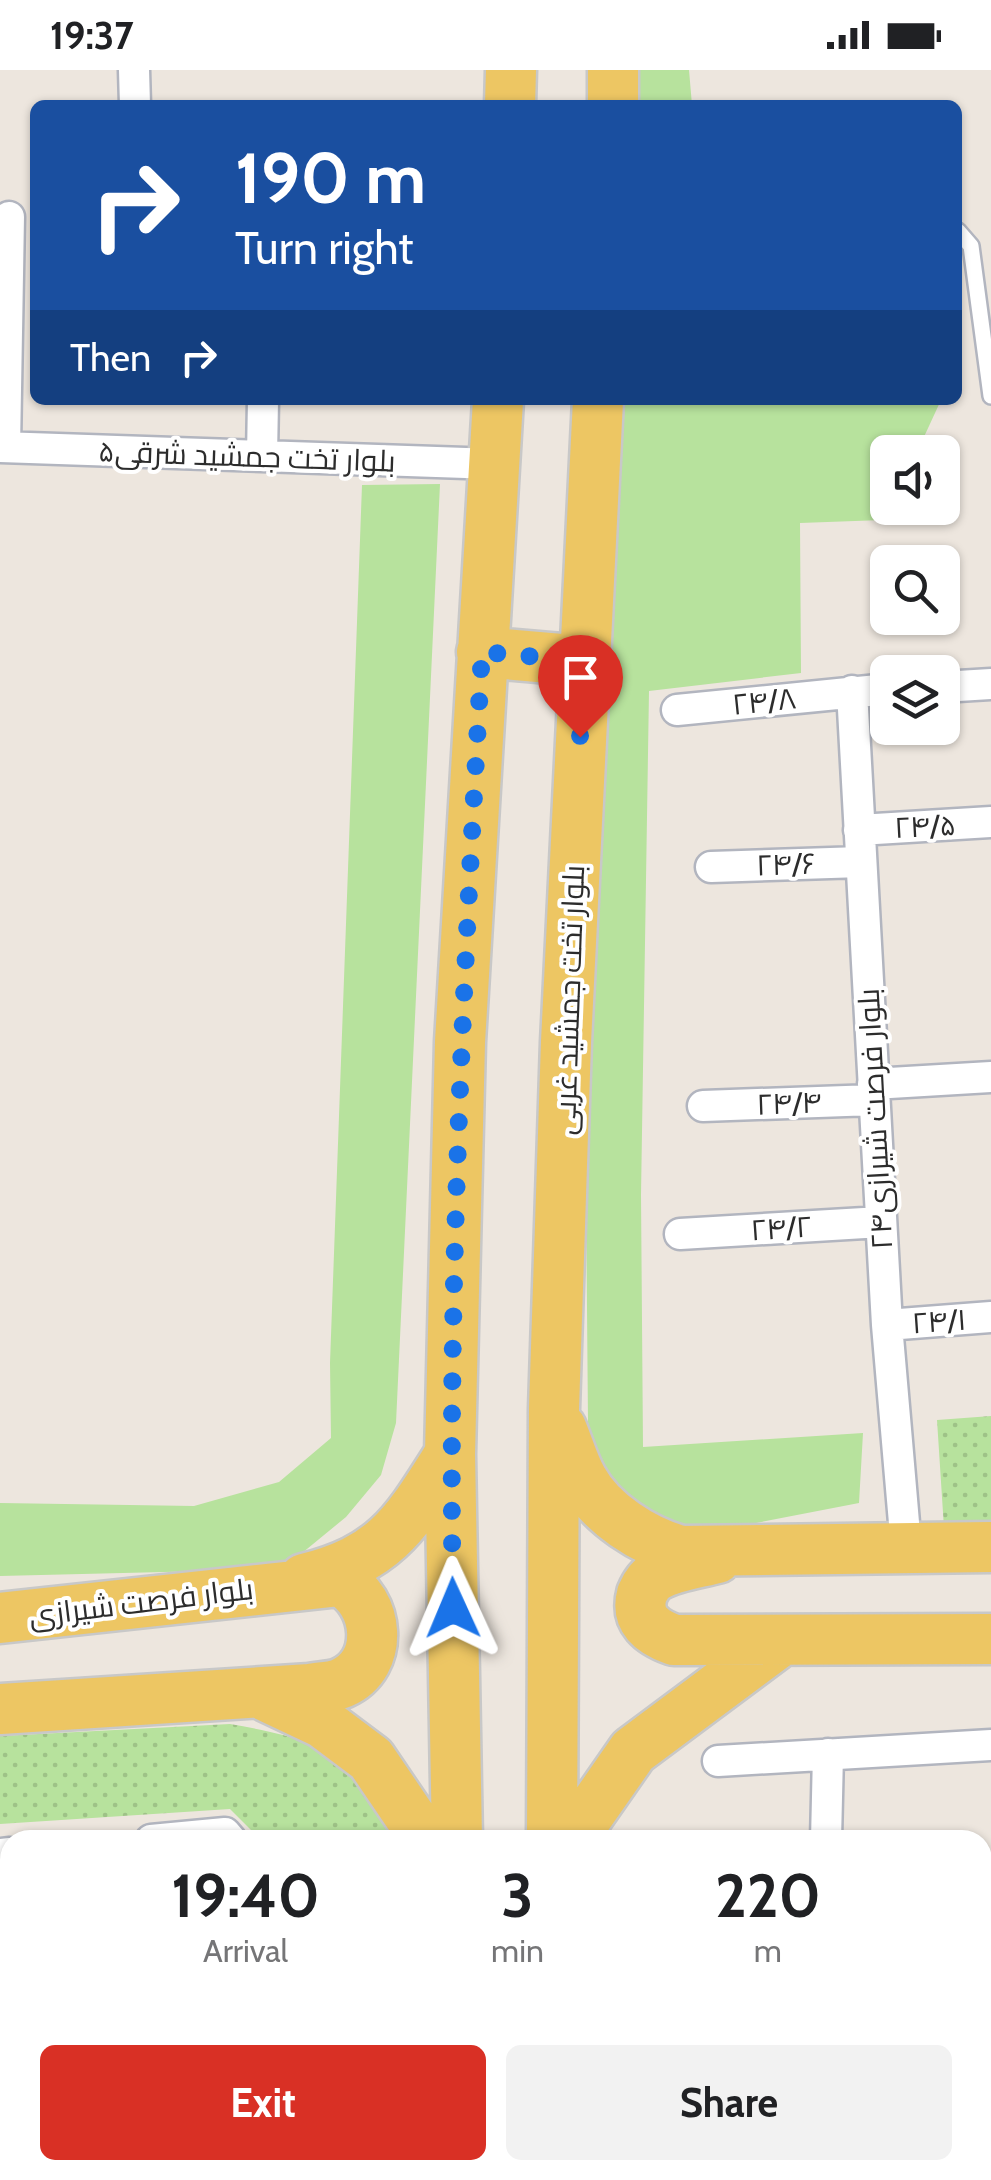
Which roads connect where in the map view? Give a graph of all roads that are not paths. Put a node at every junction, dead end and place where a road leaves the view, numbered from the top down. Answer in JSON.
{"nodes":[{"id":1,"x":134,"y":70,"type":"edge"},
{"id":2,"x":510,"y":70,"type":"edge"},
{"id":3,"x":613,"y":70,"type":"edge"},
{"id":4,"x":135,"y":100,"type":"edge"},
{"id":5,"x":510,"y":100,"type":"edge"},
{"id":6,"x":612,"y":100,"type":"edge"},
{"id":7,"x":9,"y":217,"type":"dead end"},
{"id":8,"x":962,"y":236,"type":"edge"},
{"id":9,"x":991,"y":396,"type":"edge"},
{"id":10,"x":263,"y":405,"type":"edge"},
{"id":11,"x":498,"y":405,"type":"edge"},
{"id":12,"x":598,"y":405,"type":"edge"},
{"id":13,"x":2,"y":447,"type":"edge"},
{"id":14,"x":262,"y":456,"type":"junction"},
{"id":15,"x":494,"y":464,"type":"junction"},
{"id":16,"x":482,"y":652,"type":"junction"},
{"id":17,"x":584,"y":661,"type":"junction"},
{"id":18,"x":991,"y":684,"type":"edge"},
{"id":19,"x":960,"y":685,"type":"edge"},
{"id":20,"x":870,"y":690,"type":"edge"},
{"id":21,"x":852,"y":691,"type":"junction"},
{"id":22,"x":676,"y":710,"type":"dead end"},
{"id":23,"x":991,"y":822,"type":"edge"},
{"id":24,"x":860,"y":830,"type":"junction"},
{"id":25,"x":861,"y":862,"type":"junction"},
{"id":26,"x":711,"y":867,"type":"dead end"},
{"id":27,"x":991,"y":1077,"type":"edge"},
{"id":28,"x":874,"y":1092,"type":"junction"},
{"id":29,"x":703,"y":1106,"type":"dead end"},
{"id":30,"x":881,"y":1222,"type":"junction"},
{"id":31,"x":680,"y":1234,"type":"dead end"},
{"id":32,"x":991,"y":1317,"type":"edge"},
{"id":33,"x":886,"y":1325,"type":"junction"},
{"id":34,"x":554,"y":1409,"type":"junction"},
{"id":35,"x":450,"y":1454,"type":"junction"},
{"id":36,"x":906,"y":1546,"type":"junction"},
{"id":37,"x":991,"y":1547,"type":"edge"},
{"id":38,"x":751,"y":1548,"type":"junction"},
{"id":39,"x":282,"y":1585,"type":"junction"},
{"id":40,"x":0,"y":1618,"type":"edge"},
{"id":41,"x":991,"y":1639,"type":"edge"},
{"id":42,"x":782,"y":1640,"type":"junction"},
{"id":43,"x":258,"y":1692,"type":"junction"},
{"id":44,"x":0,"y":1708,"type":"edge"},
{"id":45,"x":991,"y":1744,"type":"edge"},
{"id":46,"x":828,"y":1754,"type":"junction"},
{"id":47,"x":718,"y":1761,"type":"dead end"},
{"id":48,"x":419,"y":1830,"type":"edge"},
{"id":49,"x":458,"y":1830,"type":"edge"},
{"id":50,"x":552,"y":1830,"type":"edge"},
{"id":51,"x":578,"y":1830,"type":"edge"},
{"id":52,"x":826,"y":1830,"type":"edge"}],
"edges":[{"from":1,"to":4,"type":"street"},
{"from":2,"to":5,"type":"main road"},
{"from":3,"to":6,"type":"main road"},
{"from":7,"to":13,"type":"street"},
{"from":8,"to":9,"type":"lane"},
{"from":10,"to":14,"type":"street"},
{"from":11,"to":15,"type":"main road"},
{"from":12,"to":17,"type":"main road","name":"بلوار تخت جمشید غربی"},
{"from":13,"to":14,"type":"street","name":"بلوار تخت جمشید شرقی۵"},
{"from":14,"to":15,"type":"street","name":"بلوار تخت جمشید شرقی۵"},
{"from":15,"to":16,"type":"main road"},
{"from":16,"to":17,"type":"main road"},
{"from":16,"to":35,"type":"main road"},
{"from":17,"to":34,"type":"main road","name":"بلوار تخت جمشید غربی"},
{"from":18,"to":19,"type":"street"},
{"from":20,"to":21,"type":"street","name":"۲۴/۸"},
{"from":21,"to":22,"type":"street","name":"۲۴/۸"},
{"from":21,"to":24,"type":"street","name":"بلوار فرصت شیرازی۲۴"},
{"from":23,"to":24,"type":"street","name":"۲۴/۵"},
{"from":24,"to":25,"type":"street","name":"بلوار فرصت شیرازی۲۴"},
{"from":25,"to":26,"type":"street","name":"۲۴/۶"},
{"from":25,"to":28,"type":"street","name":"بلوار فرصت شیرازی۲۴"},
{"from":27,"to":28,"type":"street","name":"۲۴/۴"},
{"from":28,"to":29,"type":"street","name":"۲۴/۴"},
{"from":28,"to":30,"type":"street","name":"بلوار فرصت شیرازی۲۴"},
{"from":30,"to":31,"type":"street","name":"۲۴/۲"},
{"from":30,"to":33,"type":"street","name":"بلوار فرصت شیرازی۲۴"},
{"from":32,"to":33,"type":"street","name":"۲۴/۱"},
{"from":33,"to":36,"type":"street","name":"بلوار فرصت شیرازی۲۴"},
{"from":34,"to":38,"type":"main road"},
{"from":34,"to":50,"type":"main road","name":"بلوار تخت جمشید غربی"},
{"from":35,"to":39,"type":"main road"},
{"from":35,"to":49,"type":"main road"},
{"from":36,"to":37,"type":"main road"},
{"from":36,"to":38,"type":"main road"},
{"from":38,"to":42,"type":"main road"},
{"from":39,"to":40,"type":"main road","name":"بلوار فرصت شیرازی"},
{"from":39,"to":43,"type":"main road"},
{"from":41,"to":42,"type":"main road"},
{"from":42,"to":51,"type":"main road"},
{"from":43,"to":44,"type":"main road"},
{"from":43,"to":48,"type":"main road"},
{"from":45,"to":46,"type":"street"},
{"from":46,"to":47,"type":"street"},
{"from":46,"to":52,"type":"street"}]}
